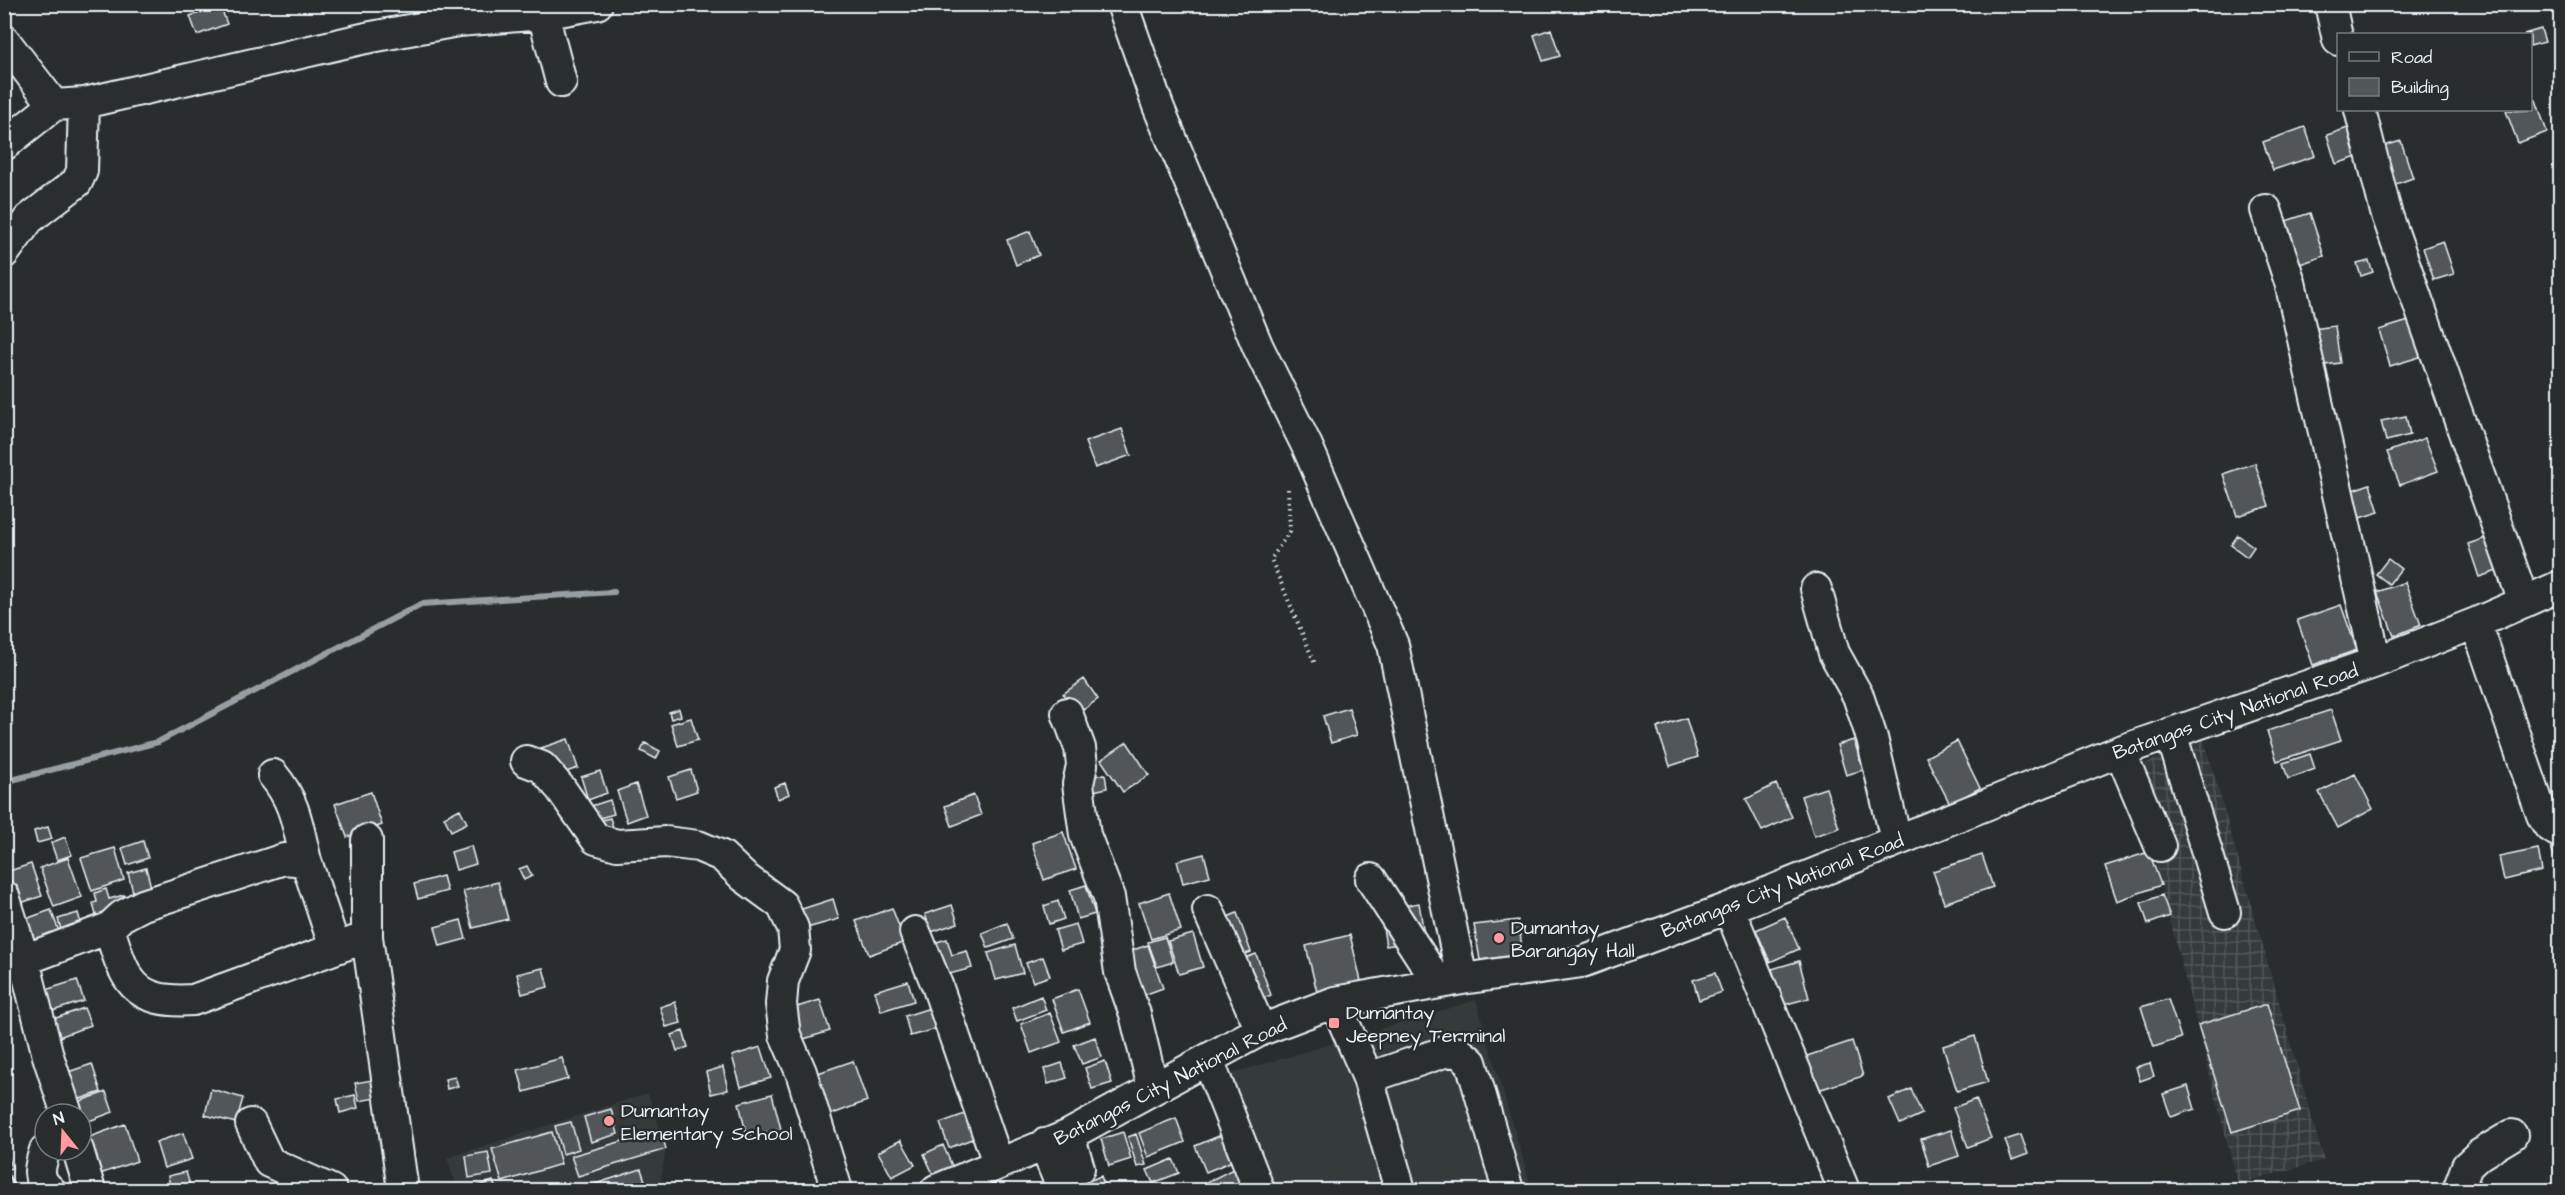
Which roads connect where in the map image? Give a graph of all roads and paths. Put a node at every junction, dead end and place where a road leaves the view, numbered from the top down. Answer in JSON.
{"nodes":[{"id":1,"x":597,"y":4,"type":"edge"},
{"id":2,"x":1122,"y":4,"type":"edge"},
{"id":3,"x":2330,"y":4,"type":"edge"},
{"id":4,"x":543,"y":14,"type":"junction"},
{"id":5,"x":2337,"y":36,"type":"edge"},
{"id":6,"x":4,"y":40,"type":"edge"},
{"id":7,"x":561,"y":82,"type":"dead end"},
{"id":8,"x":84,"y":103,"type":"junction"},
{"id":9,"x":54,"y":105,"type":"junction"},
{"id":10,"x":2360,"y":111,"type":"edge"},
{"id":11,"x":4,"y":145,"type":"edge"},
{"id":12,"x":2266,"y":210,"type":"dead end"},
{"id":13,"x":4,"y":253,"type":"edge"},
{"id":14,"x":1288,"y":489,"type":"dead end"},
{"id":15,"x":2560,"y":586,"type":"edge"},
{"id":16,"x":1816,"y":589,"type":"dead end"},
{"id":17,"x":2524,"y":602,"type":"junction"},
{"id":18,"x":2476,"y":623,"type":"junction"},
{"id":19,"x":2376,"y":662,"type":"junction"},
{"id":20,"x":1315,"y":664,"type":"dead end"},
{"id":21,"x":1067,"y":713,"type":"dead end"},
{"id":22,"x":2171,"y":733,"type":"junction"},
{"id":23,"x":2120,"y":751,"type":"junction"},
{"id":24,"x":526,"y":761,"type":"dead end"},
{"id":25,"x":273,"y":775,"type":"dead end"},
{"id":26,"x":2560,"y":830,"type":"edge"},
{"id":27,"x":367,"y":840,"type":"dead end"},
{"id":28,"x":1896,"y":840,"type":"junction"},
{"id":29,"x":2160,"y":846,"type":"dead end"},
{"id":30,"x":306,"y":861,"type":"junction"},
{"id":31,"x":1371,"y":879,"type":"dead end"},
{"id":32,"x":4,"y":896,"type":"edge"},
{"id":33,"x":1730,"y":908,"type":"junction"},
{"id":34,"x":1208,"y":910,"type":"dead end"},
{"id":35,"x":2225,"y":912,"type":"dead end"},
{"id":36,"x":109,"y":928,"type":"junction"},
{"id":37,"x":915,"y":932,"type":"dead end"},
{"id":38,"x":367,"y":937,"type":"junction"},
{"id":39,"x":335,"y":948,"type":"junction"},
{"id":40,"x":24,"y":960,"type":"junction"},
{"id":41,"x":1450,"y":981,"type":"junction"},
{"id":42,"x":1335,"y":1002,"type":"junction"},
{"id":43,"x":1261,"y":1030,"type":"junction"},
{"id":44,"x":1208,"y":1060,"type":"junction"},
{"id":45,"x":1368,"y":1078,"type":"junction"},
{"id":46,"x":1152,"y":1088,"type":"junction"},
{"id":47,"x":61,"y":1102,"type":"edge"},
{"id":48,"x":251,"y":1124,"type":"dead end"},
{"id":49,"x":2512,"y":1135,"type":"dead end"},
{"id":50,"x":1057,"y":1139,"type":"junction"},
{"id":51,"x":41,"y":1162,"type":"edge"},
{"id":52,"x":82,"y":1162,"type":"edge"},
{"id":53,"x":998,"y":1164,"type":"junction"},
{"id":54,"x":1071,"y":1179,"type":"edge"},
{"id":55,"x":954,"y":1187,"type":"edge"},
{"id":56,"x":50,"y":1191,"type":"edge"},
{"id":57,"x":90,"y":1191,"type":"edge"},
{"id":58,"x":331,"y":1191,"type":"edge"},
{"id":59,"x":403,"y":1191,"type":"edge"},
{"id":60,"x":837,"y":1191,"type":"edge"},
{"id":61,"x":1259,"y":1191,"type":"edge"},
{"id":62,"x":1400,"y":1191,"type":"edge"},
{"id":63,"x":1508,"y":1191,"type":"edge"},
{"id":64,"x":1844,"y":1191,"type":"edge"},
{"id":65,"x":2458,"y":1191,"type":"edge"}],
"edges":[{"from":1,"to":4,"type":"street"},
{"from":2,"to":41,"type":"street"},
{"from":3,"to":5,"type":"street"},
{"from":4,"to":7,"type":"street"},
{"from":4,"to":8,"type":"street"},
{"from":6,"to":9,"type":"street"},
{"from":8,"to":9,"type":"street"},
{"from":8,"to":13,"type":"street"},
{"from":9,"to":11,"type":"street"},
{"from":10,"to":17,"type":"street"},
{"from":12,"to":19,"type":"street"},
{"from":14,"to":20,"type":"path"},
{"from":15,"to":17,"type":"street","name":"Batangas City National Road"},
{"from":16,"to":28,"type":"street"},
{"from":17,"to":18,"type":"street","name":"Batangas City National Road"},
{"from":18,"to":19,"type":"street","name":"Batangas City National Road"},
{"from":18,"to":26,"type":"street"},
{"from":19,"to":22,"type":"street","name":"Batangas City National Road"},
{"from":21,"to":46,"type":"street"},
{"from":22,"to":23,"type":"street","name":"Batangas City National Road"},
{"from":22,"to":35,"type":"street"},
{"from":23,"to":28,"type":"street","name":"Batangas City National Road"},
{"from":23,"to":29,"type":"street"},
{"from":24,"to":60,"type":"street"},
{"from":25,"to":30,"type":"street"},
{"from":27,"to":38,"type":"street"},
{"from":28,"to":33,"type":"street","name":"Batangas City National Road"},
{"from":30,"to":36,"type":"street"},
{"from":30,"to":39,"type":"street"},
{"from":31,"to":41,"type":"street"},
{"from":32,"to":40,"type":"street"},
{"from":33,"to":41,"type":"street","name":"Batangas City National Road"},
{"from":33,"to":64,"type":"street"},
{"from":34,"to":43,"type":"street"},
{"from":36,"to":39,"type":"street"},
{"from":36,"to":40,"type":"street"},
{"from":37,"to":53,"type":"street"},
{"from":38,"to":39,"type":"street"},
{"from":38,"to":59,"type":"street"},
{"from":40,"to":47,"type":"street"},
{"from":41,"to":42,"type":"street","name":"Batangas City National Road"},
{"from":42,"to":43,"type":"street","name":"Batangas City National Road"},
{"from":42,"to":45,"type":"street"},
{"from":43,"to":44,"type":"street","name":"Batangas City National Road"},
{"from":44,"to":46,"type":"street","name":"Batangas City National Road"},
{"from":44,"to":61,"type":"street"},
{"from":45,"to":62,"type":"street"},
{"from":45,"to":63,"type":"street"},
{"from":46,"to":50,"type":"street","name":"Batangas City National Road"},
{"from":48,"to":58,"type":"street"},
{"from":49,"to":65,"type":"street"},
{"from":50,"to":53,"type":"street","name":"Batangas City National Road"},
{"from":50,"to":54,"type":"street"},
{"from":51,"to":56,"type":"street"},
{"from":52,"to":57,"type":"street"},
{"from":53,"to":55,"type":"street","name":"Batangas City National Road"}]}
